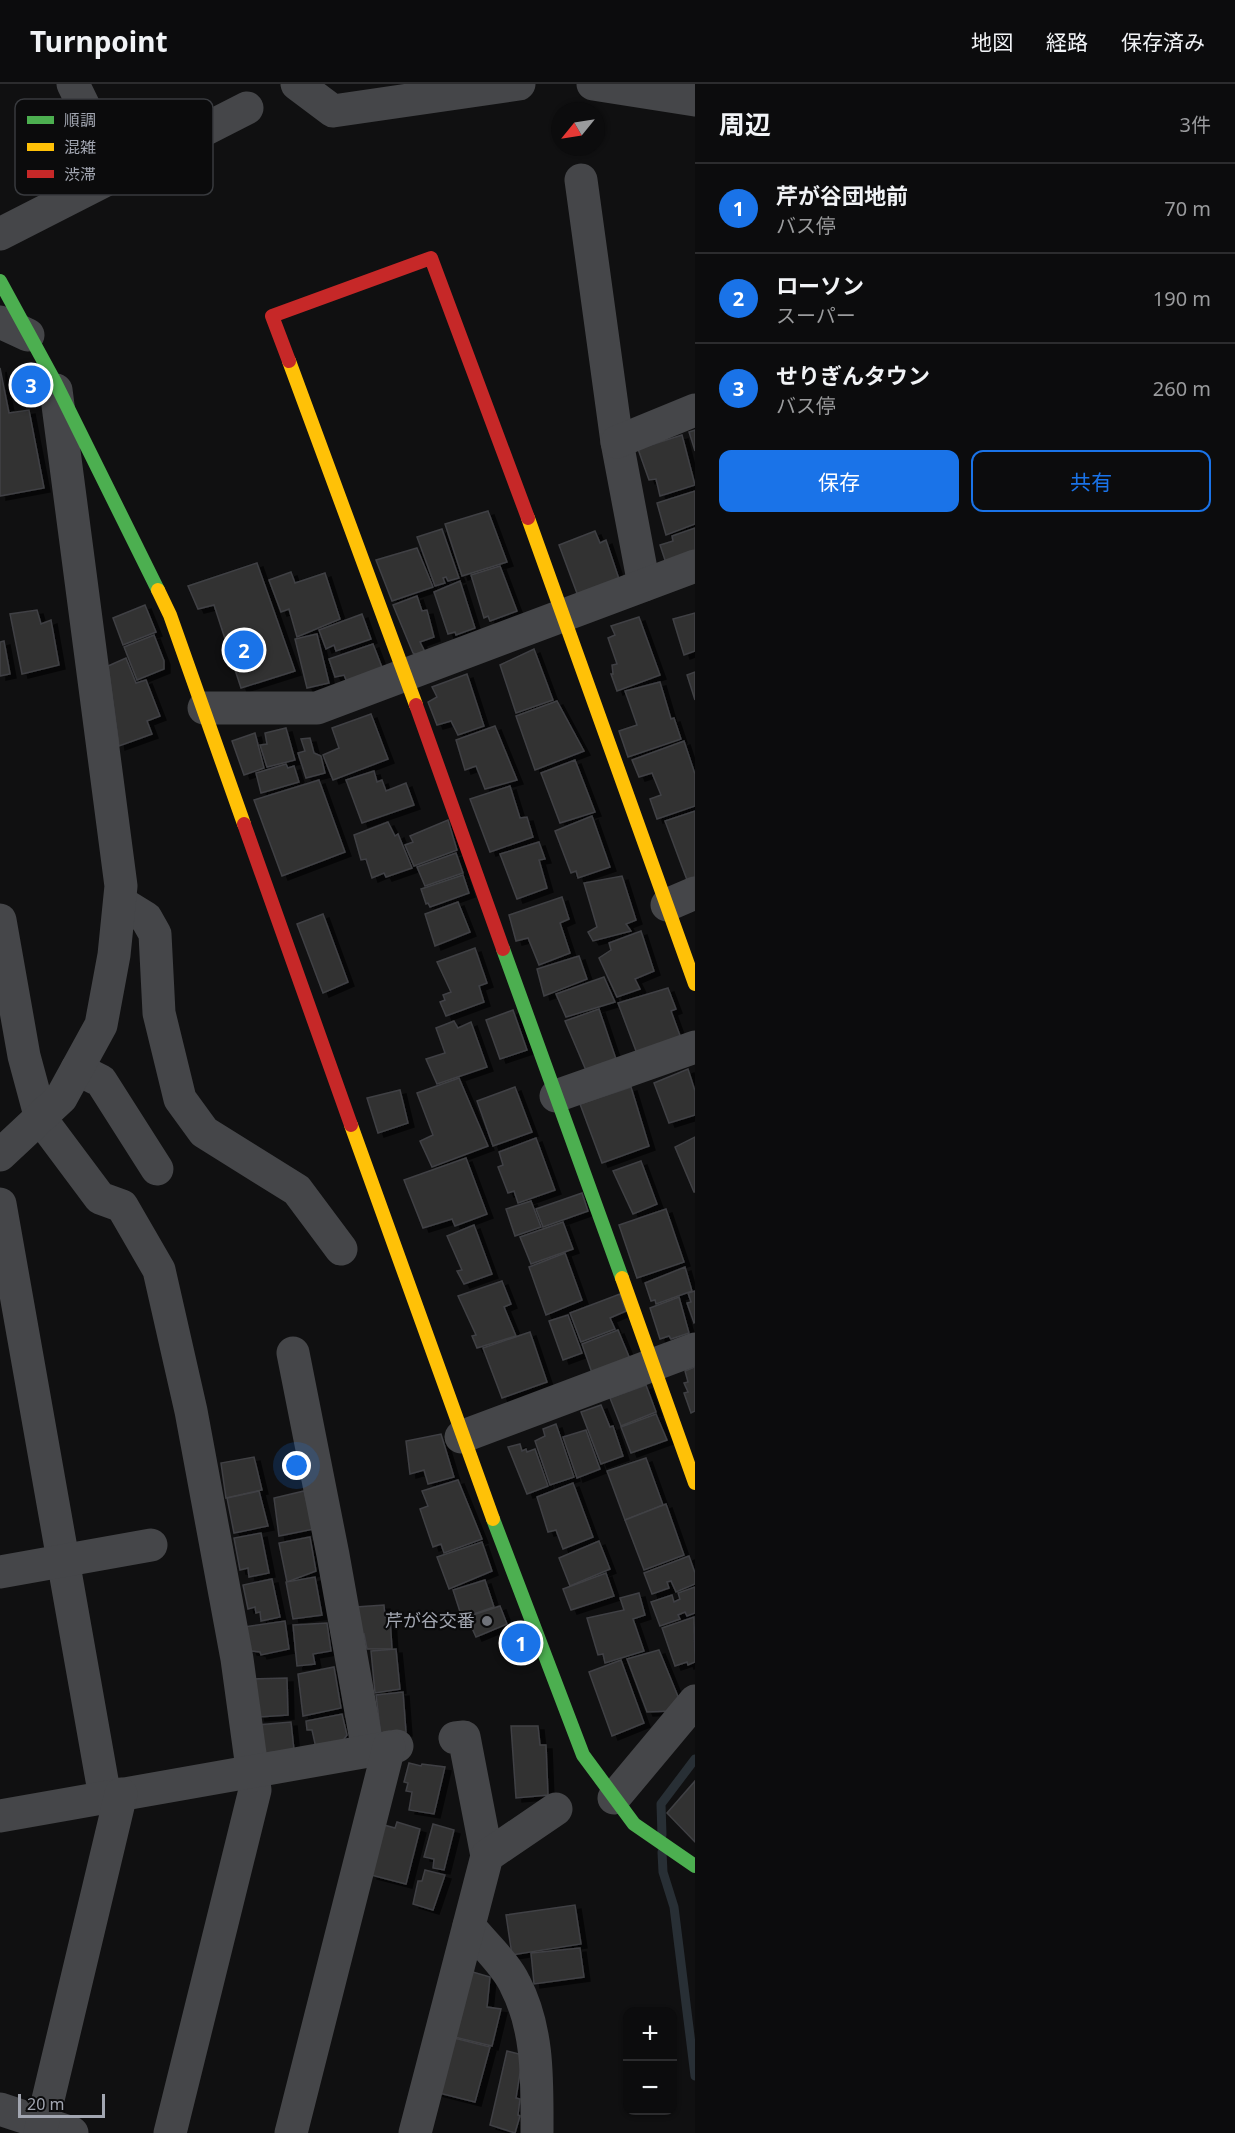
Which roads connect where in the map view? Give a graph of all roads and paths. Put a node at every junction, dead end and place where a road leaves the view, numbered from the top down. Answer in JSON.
{"nodes":[{"id":1,"x":73,"y":84,"type":"edge"},
{"id":2,"x":297,"y":84,"type":"edge"},
{"id":3,"x":519,"y":84,"type":"edge"},
{"id":4,"x":593,"y":84,"type":"edge"},
{"id":5,"x":422,"y":91,"type":"edge"},
{"id":6,"x":80,"y":99,"type":"edge"},
{"id":7,"x":695,"y":100,"type":"edge"},
{"id":8,"x":247,"y":108,"type":"dead end"},
{"id":9,"x":213,"y":125,"type":"edge"},
{"id":10,"x":581,"y":180,"type":"dead end"},
{"id":11,"x":76,"y":195,"type":"edge"},
{"id":12,"x":0,"y":234,"type":"edge"},
{"id":13,"x":0,"y":281,"type":"edge"},
{"id":14,"x":14,"y":329,"type":"edge"},
{"id":15,"x":55,"y":382,"type":"junction"},
{"id":16,"x":695,"y":410,"type":"edge"},
{"id":17,"x":617,"y":442,"type":"junction"},
{"id":18,"x":695,"y":566,"type":"edge"},
{"id":19,"x":644,"y":585,"type":"junction"},
{"id":20,"x":564,"y":615,"type":"junction"},
{"id":21,"x":405,"y":675,"type":"junction"},
{"id":22,"x":204,"y":708,"type":"junction"},
{"id":23,"x":681,"y":899,"type":"edge"},
{"id":24,"x":120,"y":902,"type":"junction"},
{"id":25,"x":0,"y":920,"type":"edge"},
{"id":26,"x":695,"y":984,"type":"edge"},
{"id":27,"x":695,"y":1047,"type":"edge"},
{"id":28,"x":77,"y":1069,"type":"junction"},
{"id":29,"x":556,"y":1096,"type":"junction"},
{"id":30,"x":42,"y":1119,"type":"junction"},
{"id":31,"x":0,"y":1155,"type":"edge"},
{"id":32,"x":157,"y":1169,"type":"dead end"},
{"id":33,"x":0,"y":1204,"type":"edge"},
{"id":34,"x":341,"y":1249,"type":"dead end"},
{"id":35,"x":695,"y":1349,"type":"edge"},
{"id":36,"x":293,"y":1353,"type":"dead end"},
{"id":37,"x":653,"y":1367,"type":"junction"},
{"id":38,"x":461,"y":1437,"type":"junction"},
{"id":39,"x":695,"y":1483,"type":"edge"},
{"id":40,"x":151,"y":1545,"type":"dead end"},
{"id":41,"x":64,"y":1561,"type":"junction"},
{"id":42,"x":0,"y":1572,"type":"edge"},
{"id":43,"x":695,"y":1701,"type":"edge"},
{"id":44,"x":455,"y":1738,"type":"dead end"},
{"id":45,"x":384,"y":1748,"type":"junction"},
{"id":46,"x":253,"y":1770,"type":"junction"},
{"id":47,"x":113,"y":1796,"type":"junction"},
{"id":48,"x":614,"y":1798,"type":"junction"},
{"id":49,"x":556,"y":1809,"type":"dead end"},
{"id":50,"x":0,"y":1816,"type":"edge"},
{"id":51,"x":487,"y":1856,"type":"junction"},
{"id":52,"x":693,"y":1865,"type":"edge"},
{"id":53,"x":469,"y":1926,"type":"junction"},
{"id":54,"x":0,"y":2109,"type":"edge"},
{"id":55,"x":51,"y":2130,"type":"edge"},
{"id":56,"x":170,"y":2133,"type":"edge"},
{"id":57,"x":291,"y":2133,"type":"edge"},
{"id":58,"x":415,"y":2133,"type":"edge"},
{"id":59,"x":537,"y":2133,"type":"edge"}],
"edges":[{"from":1,"to":6,"type":"street"},
{"from":2,"to":5,"type":"street"},
{"from":3,"to":5,"type":"street"},
{"from":4,"to":7,"type":"street"},
{"from":8,"to":9,"type":"street"},
{"from":10,"to":17,"type":"street"},
{"from":11,"to":12,"type":"street"},
{"from":13,"to":14,"type":"street"},
{"from":14,"to":15,"type":"street"},
{"from":15,"to":22,"type":"street"},
{"from":15,"to":24,"type":"street"},
{"from":16,"to":17,"type":"street"},
{"from":17,"to":19,"type":"street"},
{"from":18,"to":19,"type":"street"},
{"from":19,"to":20,"type":"street"},
{"from":20,"to":21,"type":"street"},
{"from":20,"to":21,"type":"street"},
{"from":20,"to":23,"type":"street"},
{"from":21,"to":22,"type":"street"},
{"from":21,"to":29,"type":"street"},
{"from":22,"to":38,"type":"street"},
{"from":23,"to":26,"type":"street"},
{"from":24,"to":28,"type":"street"},
{"from":24,"to":34,"type":"street"},
{"from":25,"to":30,"type":"street"},
{"from":27,"to":29,"type":"street"},
{"from":28,"to":30,"type":"street"},
{"from":28,"to":32,"type":"street"},
{"from":29,"to":37,"type":"street"},
{"from":30,"to":31,"type":"street"},
{"from":30,"to":46,"type":"street"},
{"from":33,"to":41,"type":"street"},
{"from":35,"to":37,"type":"street"},
{"from":36,"to":45,"type":"street"},
{"from":37,"to":38,"type":"street"},
{"from":37,"to":39,"type":"street"},
{"from":38,"to":48,"type":"street"},
{"from":40,"to":41,"type":"street"},
{"from":41,"to":42,"type":"street"},
{"from":41,"to":47,"type":"street"},
{"from":43,"to":48,"type":"street"},
{"from":44,"to":51,"type":"street"},
{"from":45,"to":46,"type":"street"},
{"from":45,"to":57,"type":"street"},
{"from":46,"to":47,"type":"street"},
{"from":46,"to":56,"type":"street"},
{"from":47,"to":50,"type":"street"},
{"from":47,"to":55,"type":"street"},
{"from":48,"to":52,"type":"street"},
{"from":49,"to":51,"type":"street"},
{"from":51,"to":53,"type":"street"},
{"from":53,"to":58,"type":"street"},
{"from":53,"to":59,"type":"street"},
{"from":54,"to":55,"type":"street"}]}
